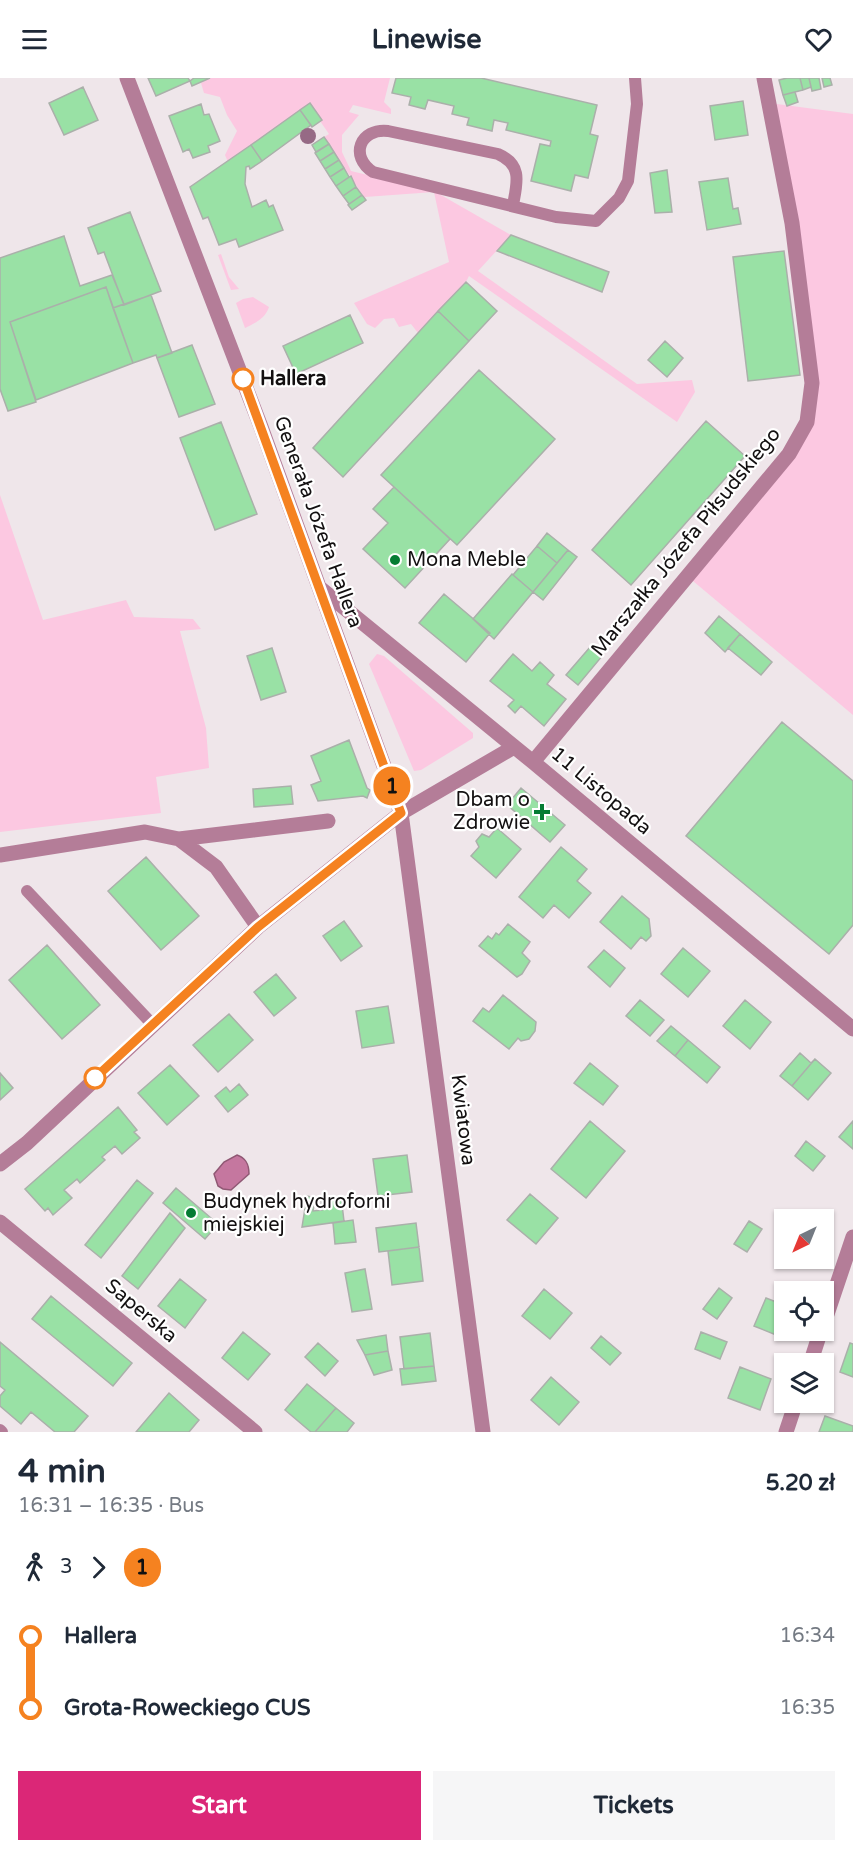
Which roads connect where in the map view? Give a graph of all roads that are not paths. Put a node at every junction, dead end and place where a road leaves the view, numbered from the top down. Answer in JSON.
{"nodes":[{"id":1,"x":127,"y":78,"type":"edge"},
{"id":2,"x":635,"y":78,"type":"edge"},
{"id":3,"x":764,"y":78,"type":"edge"},
{"id":4,"x":513,"y":205,"type":"junction"},
{"id":5,"x":320,"y":588,"type":"junction"},
{"id":6,"x":514,"y":747,"type":"junction"},
{"id":7,"x":532,"y":762,"type":"junction"},
{"id":8,"x":401,"y":813,"type":"junction"},
{"id":9,"x":328,"y":821,"type":"dead end"},
{"id":10,"x":179,"y":839,"type":"junction"},
{"id":11,"x":0,"y":855,"type":"edge"},
{"id":12,"x":27,"y":891,"type":"dead end"},
{"id":13,"x":258,"y":927,"type":"junction"},
{"id":14,"x":153,"y":1025,"type":"junction"},
{"id":15,"x":853,"y":1029,"type":"edge"},
{"id":16,"x":0,"y":1164,"type":"edge"},
{"id":17,"x":0,"y":1222,"type":"edge"},
{"id":18,"x":853,"y":1237,"type":"edge"},
{"id":19,"x":834,"y":1293,"type":"edge"},
{"id":20,"x":792,"y":1413,"type":"edge"},
{"id":21,"x":255,"y":1432,"type":"edge"},
{"id":22,"x":483,"y":1432,"type":"edge"},
{"id":23,"x":786,"y":1432,"type":"edge"}],
"edges":[{"from":1,"to":5,"type":"street","name":"Generała Józefa Hallera"},
{"from":2,"to":4,"type":"lane"},
{"from":3,"to":7,"type":"street","name":"Marszałka Józefa Piłsudskiego"},
{"from":4,"to":4,"type":"lane"},
{"from":5,"to":6,"type":"street","name":"11 Listopada"},
{"from":5,"to":8,"type":"street","name":"Generała Józefa Hallera"},
{"from":6,"to":7,"type":"street","name":"11 Listopada"},
{"from":6,"to":8,"type":"street"},
{"from":7,"to":15,"type":"street","name":"11 Listopada"},
{"from":8,"to":13,"type":"street"},
{"from":8,"to":22,"type":"street","name":"Kwiatowa"},
{"from":9,"to":10,"type":"street"},
{"from":10,"to":11,"type":"street"},
{"from":10,"to":13,"type":"street"},
{"from":12,"to":14,"type":"lane"},
{"from":13,"to":14,"type":"street"},
{"from":14,"to":16,"type":"street"},
{"from":17,"to":21,"type":"street","name":"Saperska"},
{"from":18,"to":19,"type":"street"},
{"from":20,"to":23,"type":"street"}]}
